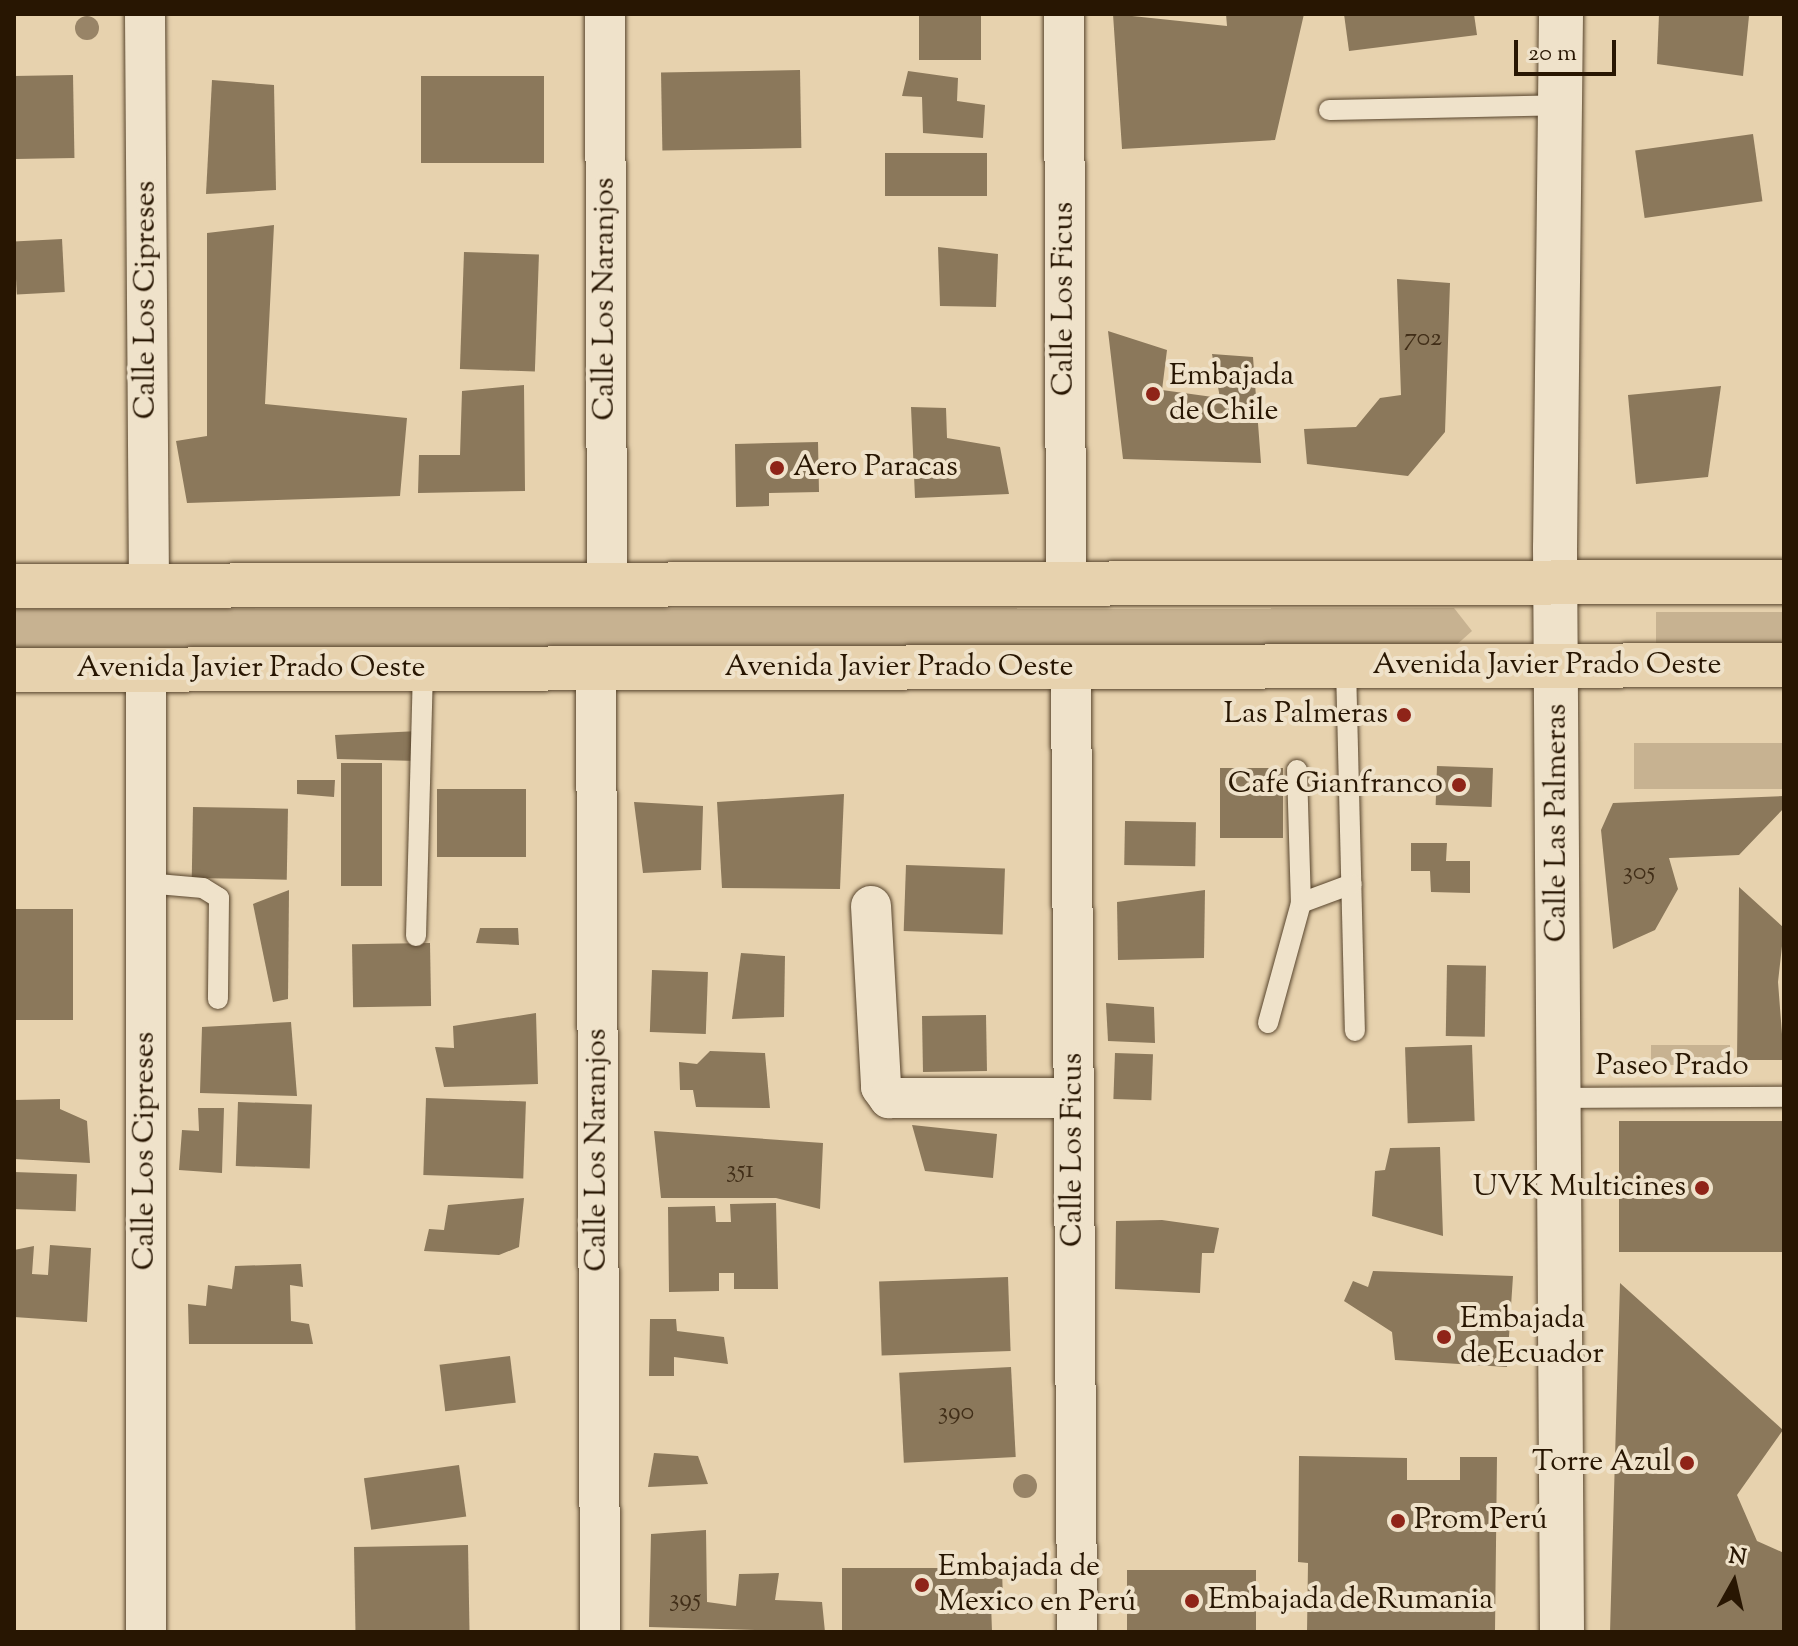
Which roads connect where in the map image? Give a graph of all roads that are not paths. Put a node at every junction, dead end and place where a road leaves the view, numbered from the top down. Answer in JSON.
{"nodes":[{"id":1,"x":145,"y":14,"type":"edge"},
{"id":2,"x":605,"y":14,"type":"edge"},
{"id":3,"x":1064,"y":14,"type":"edge"},
{"id":4,"x":1561,"y":14,"type":"edge"},
{"id":5,"x":1562,"y":105,"type":"junction"},
{"id":6,"x":1329,"y":110,"type":"dead end"},
{"id":7,"x":1556,"y":582,"type":"junction"},
{"id":8,"x":1784,"y":582,"type":"edge"},
{"id":9,"x":1066,"y":584,"type":"junction"},
{"id":10,"x":607,"y":585,"type":"junction"},
{"id":11,"x":14,"y":586,"type":"edge"},
{"id":12,"x":149,"y":586,"type":"junction"},
{"id":13,"x":1784,"y":665,"type":"edge"},
{"id":14,"x":1557,"y":666,"type":"junction"},
{"id":15,"x":1071,"y":667,"type":"junction"},
{"id":16,"x":1346,"y":667,"type":"junction"},
{"id":17,"x":596,"y":668,"type":"junction"},
{"id":18,"x":146,"y":669,"type":"junction"},
{"id":19,"x":423,"y":669,"type":"junction"},
{"id":20,"x":14,"y":670,"type":"edge"},
{"id":21,"x":1297,"y":770,"type":"dead end"},
{"id":22,"x":146,"y":883,"type":"junction"},
{"id":23,"x":1352,"y":884,"type":"junction"},
{"id":24,"x":1301,"y":903,"type":"junction"},
{"id":25,"x":871,"y":906,"type":"dead end"},
{"id":26,"x":416,"y":936,"type":"dead end"},
{"id":27,"x":218,"y":999,"type":"dead end"},
{"id":28,"x":1268,"y":1023,"type":"dead end"},
{"id":29,"x":1355,"y":1031,"type":"dead end"},
{"id":30,"x":1784,"y":1097,"type":"edge"},
{"id":31,"x":1073,"y":1098,"type":"junction"},
{"id":32,"x":1559,"y":1098,"type":"junction"},
{"id":33,"x":146,"y":1632,"type":"edge"},
{"id":34,"x":600,"y":1632,"type":"edge"},
{"id":35,"x":1077,"y":1632,"type":"edge"},
{"id":36,"x":1562,"y":1632,"type":"edge"}],
"edges":[{"from":1,"to":12,"type":"street","name":"Calle Los Cipreses"},
{"from":2,"to":10,"type":"street","name":"Calle Los Naranjos"},
{"from":3,"to":9,"type":"street","name":"Calle Los Ficus"},
{"from":4,"to":5,"type":"street","name":"Calle Las Palmeras"},
{"from":5,"to":6,"type":"lane"},
{"from":5,"to":7,"type":"street","name":"Calle Las Palmeras"},
{"from":7,"to":8,"type":"main road"},
{"from":7,"to":9,"type":"main road"},
{"from":7,"to":14,"type":"street","name":"Calle Las Palmeras"},
{"from":9,"to":10,"type":"main road"},
{"from":10,"to":12,"type":"main road"},
{"from":11,"to":12,"type":"main road"},
{"from":13,"to":14,"type":"main road","name":"Avenida Javier Prado Oeste"},
{"from":14,"to":16,"type":"main road","name":"Avenida Javier Prado Oeste"},
{"from":14,"to":32,"type":"street","name":"Calle Las Palmeras"},
{"from":15,"to":16,"type":"main road","name":"Avenida Javier Prado Oeste"},
{"from":15,"to":17,"type":"main road","name":"Avenida Javier Prado Oeste"},
{"from":15,"to":31,"type":"street","name":"Calle Los Ficus"},
{"from":16,"to":23,"type":"lane"},
{"from":17,"to":19,"type":"main road","name":"Avenida Javier Prado Oeste"},
{"from":17,"to":34,"type":"street","name":"Calle Los Naranjos"},
{"from":18,"to":19,"type":"main road","name":"Avenida Javier Prado Oeste"},
{"from":18,"to":20,"type":"main road","name":"Avenida Javier Prado Oeste"},
{"from":18,"to":22,"type":"street","name":"Calle Los Cipreses"},
{"from":19,"to":26,"type":"lane"},
{"from":21,"to":24,"type":"lane"},
{"from":22,"to":27,"type":"lane"},
{"from":22,"to":33,"type":"street","name":"Calle Los Cipreses"},
{"from":23,"to":24,"type":"lane"},
{"from":23,"to":29,"type":"lane"},
{"from":24,"to":28,"type":"lane"},
{"from":25,"to":31,"type":"street"},
{"from":30,"to":32,"type":"lane","name":"Paseo Prado"},
{"from":31,"to":35,"type":"street","name":"Calle Los Ficus"},
{"from":32,"to":36,"type":"street","name":"Calle Las Palmeras"}]}
